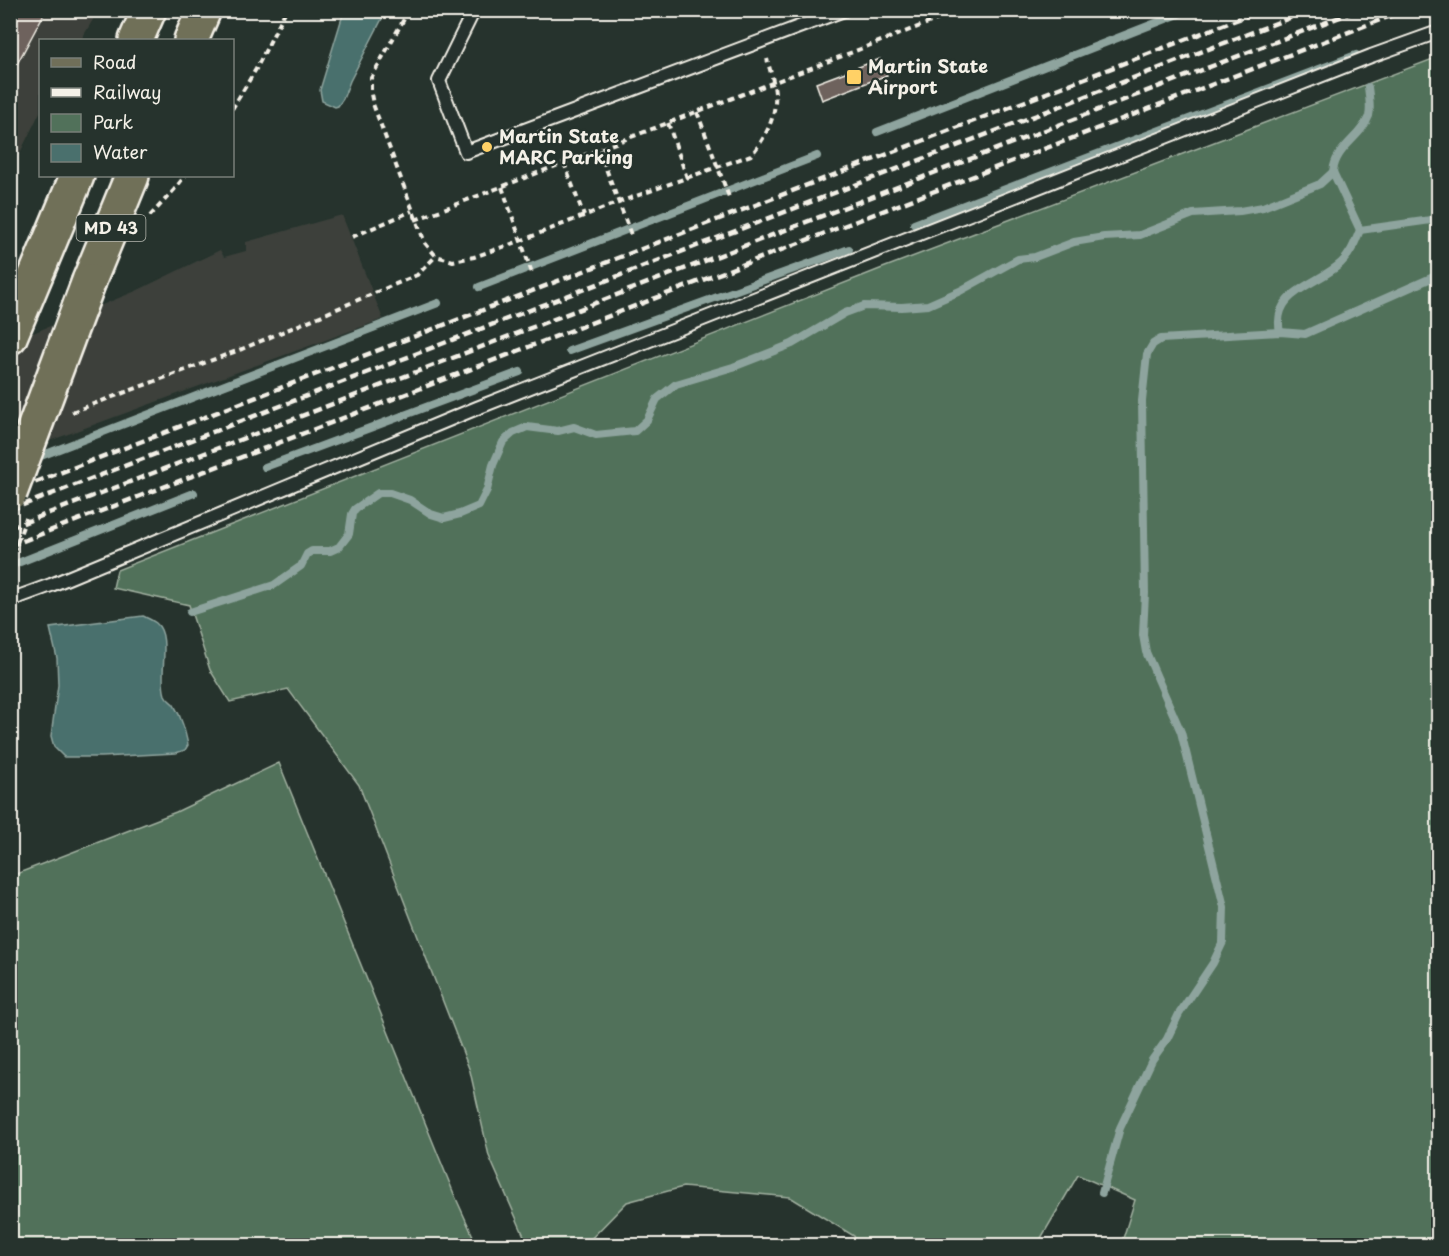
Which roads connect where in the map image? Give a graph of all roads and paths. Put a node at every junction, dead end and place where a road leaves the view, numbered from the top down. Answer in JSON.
{"nodes":[{"id":1,"x":149,"y":10,"type":"edge"},
{"id":2,"x":204,"y":10,"type":"edge"},
{"id":3,"x":286,"y":10,"type":"edge"},
{"id":4,"x":409,"y":10,"type":"edge"},
{"id":5,"x":474,"y":10,"type":"edge"},
{"id":6,"x":844,"y":10,"type":"edge"},
{"id":7,"x":962,"y":10,"type":"edge"},
{"id":8,"x":1438,"y":32,"type":"edge"},
{"id":9,"x":136,"y":39,"type":"edge"},
{"id":10,"x":191,"y":39,"type":"edge"},
{"id":11,"x":763,"y":41,"type":"junction"},
{"id":12,"x":773,"y":83,"type":"junction"},
{"id":13,"x":234,"y":106,"type":"edge"},
{"id":14,"x":697,"y":112,"type":"junction"},
{"id":15,"x":668,"y":123,"type":"junction"},
{"id":16,"x":599,"y":150,"type":"junction"},
{"id":17,"x":564,"y":163,"type":"junction"},
{"id":18,"x":717,"y":167,"type":"junction"},
{"id":19,"x":76,"y":177,"type":"edge"},
{"id":20,"x":132,"y":177,"type":"edge"},
{"id":21,"x":687,"y":178,"type":"junction"},
{"id":22,"x":502,"y":187,"type":"junction"},
{"id":23,"x":729,"y":197,"type":"dead end"},
{"id":24,"x":619,"y":202,"type":"junction"},
{"id":25,"x":412,"y":212,"type":"junction"},
{"id":26,"x":584,"y":216,"type":"junction"},
{"id":27,"x":415,"y":220,"type":"junction"},
{"id":28,"x":632,"y":235,"type":"dead end"},
{"id":29,"x":352,"y":237,"type":"dead end"},
{"id":30,"x":520,"y":242,"type":"junction"},
{"id":31,"x":436,"y":256,"type":"junction"},
{"id":32,"x":532,"y":273,"type":"dead end"},
{"id":33,"x":10,"y":338,"type":"edge"},
{"id":34,"x":66,"y":414,"type":"dead end"},
{"id":35,"x":10,"y":493,"type":"edge"},
{"id":36,"x":10,"y":600,"type":"edge"}],
"edges":[{"from":1,"to":9,"type":"main road"},
{"from":2,"to":10,"type":"main road"},
{"from":3,"to":13,"type":"path"},
{"from":4,"to":25,"type":"path"},
{"from":5,"to":11,"type":"lane"},
{"from":6,"to":11,"type":"lane"},
{"from":7,"to":12,"type":"path"},
{"from":8,"to":36,"type":"lane"},
{"from":11,"to":12,"type":"path"},
{"from":12,"to":14,"type":"path"},
{"from":12,"to":18,"type":"path"},
{"from":14,"to":15,"type":"path"},
{"from":14,"to":18,"type":"path"},
{"from":15,"to":16,"type":"path"},
{"from":15,"to":21,"type":"path"},
{"from":16,"to":17,"type":"path"},
{"from":16,"to":24,"type":"path"},
{"from":17,"to":22,"type":"path"},
{"from":17,"to":26,"type":"path"},
{"from":18,"to":21,"type":"path"},
{"from":18,"to":23,"type":"path"},
{"from":19,"to":33,"type":"main road","number":"MD 43"},
{"from":20,"to":35,"type":"main road","number":"MD 43","bridge":true},
{"from":21,"to":24,"type":"path"},
{"from":22,"to":27,"type":"path"},
{"from":22,"to":30,"type":"path"},
{"from":24,"to":26,"type":"path"},
{"from":24,"to":28,"type":"path"},
{"from":25,"to":27,"type":"path"},
{"from":25,"to":29,"type":"path"},
{"from":26,"to":30,"type":"path"},
{"from":27,"to":31,"type":"path"},
{"from":30,"to":31,"type":"path"},
{"from":30,"to":32,"type":"path"},
{"from":31,"to":34,"type":"path"}]}
